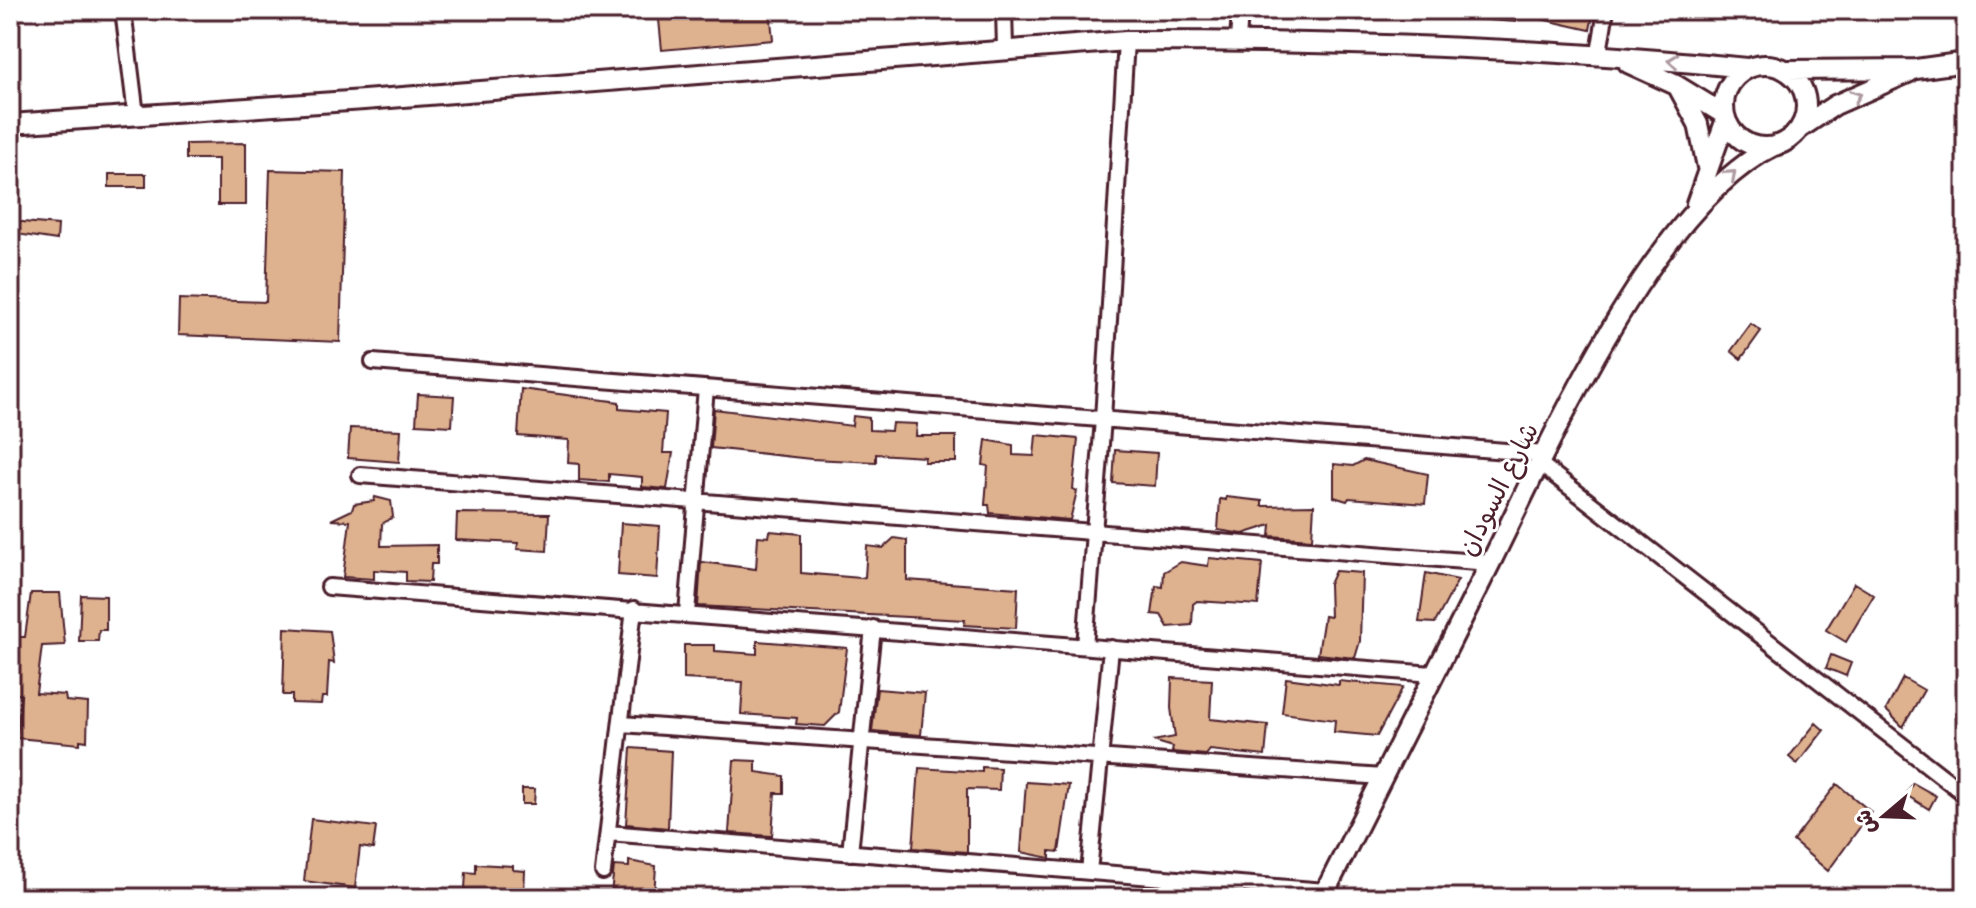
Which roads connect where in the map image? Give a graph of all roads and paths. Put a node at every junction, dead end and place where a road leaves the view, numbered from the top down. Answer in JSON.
{"nodes":[{"id":1,"x":123,"y":10,"type":"edge"},
{"id":2,"x":1004,"y":10,"type":"edge"},
{"id":3,"x":1240,"y":10,"type":"edge"},
{"id":4,"x":1606,"y":10,"type":"edge"},
{"id":5,"x":1126,"y":41,"type":"junction"},
{"id":6,"x":1238,"y":41,"type":"junction"},
{"id":7,"x":1005,"y":48,"type":"junction"},
{"id":8,"x":1599,"y":53,"type":"junction"},
{"id":9,"x":1966,"y":62,"type":"edge"},
{"id":10,"x":1747,"y":68,"type":"junction"},
{"id":11,"x":1916,"y":69,"type":"junction"},
{"id":12,"x":1786,"y":70,"type":"junction"},
{"id":13,"x":1676,"y":85,"type":"junction"},
{"id":14,"x":136,"y":115,"type":"junction"},
{"id":15,"x":1726,"y":117,"type":"junction"},
{"id":16,"x":10,"y":124,"type":"edge"},
{"id":17,"x":1799,"y":129,"type":"junction"},
{"id":18,"x":1776,"y":145,"type":"junction"},
{"id":19,"x":1708,"y":171,"type":"junction"},
{"id":20,"x":1692,"y":214,"type":"junction"},
{"id":21,"x":373,"y":362,"type":"dead end"},
{"id":22,"x":706,"y":388,"type":"junction"},
{"id":23,"x":1103,"y":419,"type":"junction"},
{"id":24,"x":1542,"y":459,"type":"junction"},
{"id":25,"x":360,"y":475,"type":"dead end"},
{"id":26,"x":695,"y":501,"type":"junction"},
{"id":27,"x":1093,"y":532,"type":"junction"},
{"id":28,"x":1490,"y":563,"type":"junction"},
{"id":29,"x":329,"y":587,"type":"dead end"},
{"id":30,"x":634,"y":609,"type":"junction"},
{"id":31,"x":687,"y":613,"type":"junction"},
{"id":32,"x":873,"y":628,"type":"junction"},
{"id":33,"x":1085,"y":646,"type":"junction"},
{"id":34,"x":1111,"y":648,"type":"junction"},
{"id":35,"x":1433,"y":674,"type":"junction"},
{"id":36,"x":621,"y":724,"type":"junction"},
{"id":37,"x":864,"y":741,"type":"junction"},
{"id":38,"x":1101,"y":758,"type":"junction"},
{"id":39,"x":1383,"y":777,"type":"junction"},
{"id":40,"x":1966,"y":795,"type":"edge"},
{"id":41,"x":608,"y":833,"type":"junction"},
{"id":42,"x":850,"y":853,"type":"junction"},
{"id":43,"x":603,"y":872,"type":"dead end"},
{"id":44,"x":1089,"y":872,"type":"junction"},
{"id":45,"x":1324,"y":895,"type":"edge"}],
"edges":[{"from":1,"to":14,"type":"street"},
{"from":2,"to":7,"type":"street"},
{"from":3,"to":6,"type":"street"},
{"from":4,"to":8,"type":"street"},
{"from":5,"to":6,"type":"street"},
{"from":5,"to":7,"type":"street"},
{"from":5,"to":23,"type":"street"},
{"from":6,"to":8,"type":"street"},
{"from":7,"to":14,"type":"street"},
{"from":10,"to":8,"type":"street","one_way":true},
{"from":8,"to":13,"type":"street"},
{"from":9,"to":11,"type":"street"},
{"from":10,"to":12,"type":"street"},
{"from":10,"to":15,"type":"street"},
{"from":11,"to":12,"type":"street"},
{"from":17,"to":11,"type":"street","one_way":true},
{"from":12,"to":17,"type":"street"},
{"from":13,"to":15,"type":"street"},
{"from":13,"to":19,"type":"street"},
{"from":14,"to":16,"type":"street"},
{"from":15,"to":18,"type":"street"},
{"from":15,"to":19,"type":"street"},
{"from":17,"to":18,"type":"street"},
{"from":20,"to":18,"type":"street","name":"شارع السودان","one_way":true},
{"from":19,"to":20,"type":"street"},
{"from":20,"to":24,"type":"street","name":"شارع السودان"},
{"from":21,"to":22,"type":"street"},
{"from":22,"to":23,"type":"street"},
{"from":22,"to":26,"type":"street"},
{"from":23,"to":24,"type":"street"},
{"from":23,"to":27,"type":"street"},
{"from":24,"to":28,"type":"street","name":"شارع السودان"},
{"from":24,"to":40,"type":"street"},
{"from":25,"to":26,"type":"street"},
{"from":26,"to":27,"type":"street"},
{"from":26,"to":31,"type":"street"},
{"from":27,"to":28,"type":"street"},
{"from":27,"to":33,"type":"street"},
{"from":28,"to":35,"type":"street","name":"شارع السودان"},
{"from":29,"to":30,"type":"street"},
{"from":30,"to":31,"type":"street"},
{"from":30,"to":36,"type":"street"},
{"from":31,"to":32,"type":"street"},
{"from":32,"to":33,"type":"street"},
{"from":32,"to":37,"type":"street"},
{"from":33,"to":34,"type":"street"},
{"from":34,"to":35,"type":"street"},
{"from":34,"to":38,"type":"street"},
{"from":35,"to":39,"type":"street","name":"شارع السودان"},
{"from":36,"to":37,"type":"street"},
{"from":36,"to":41,"type":"street"},
{"from":37,"to":38,"type":"street"},
{"from":37,"to":42,"type":"street"},
{"from":38,"to":39,"type":"street"},
{"from":38,"to":44,"type":"street"},
{"from":39,"to":45,"type":"street","name":"شارع السودان"},
{"from":41,"to":42,"type":"street"},
{"from":41,"to":43,"type":"street"},
{"from":42,"to":44,"type":"street"},
{"from":44,"to":45,"type":"street"}]}
